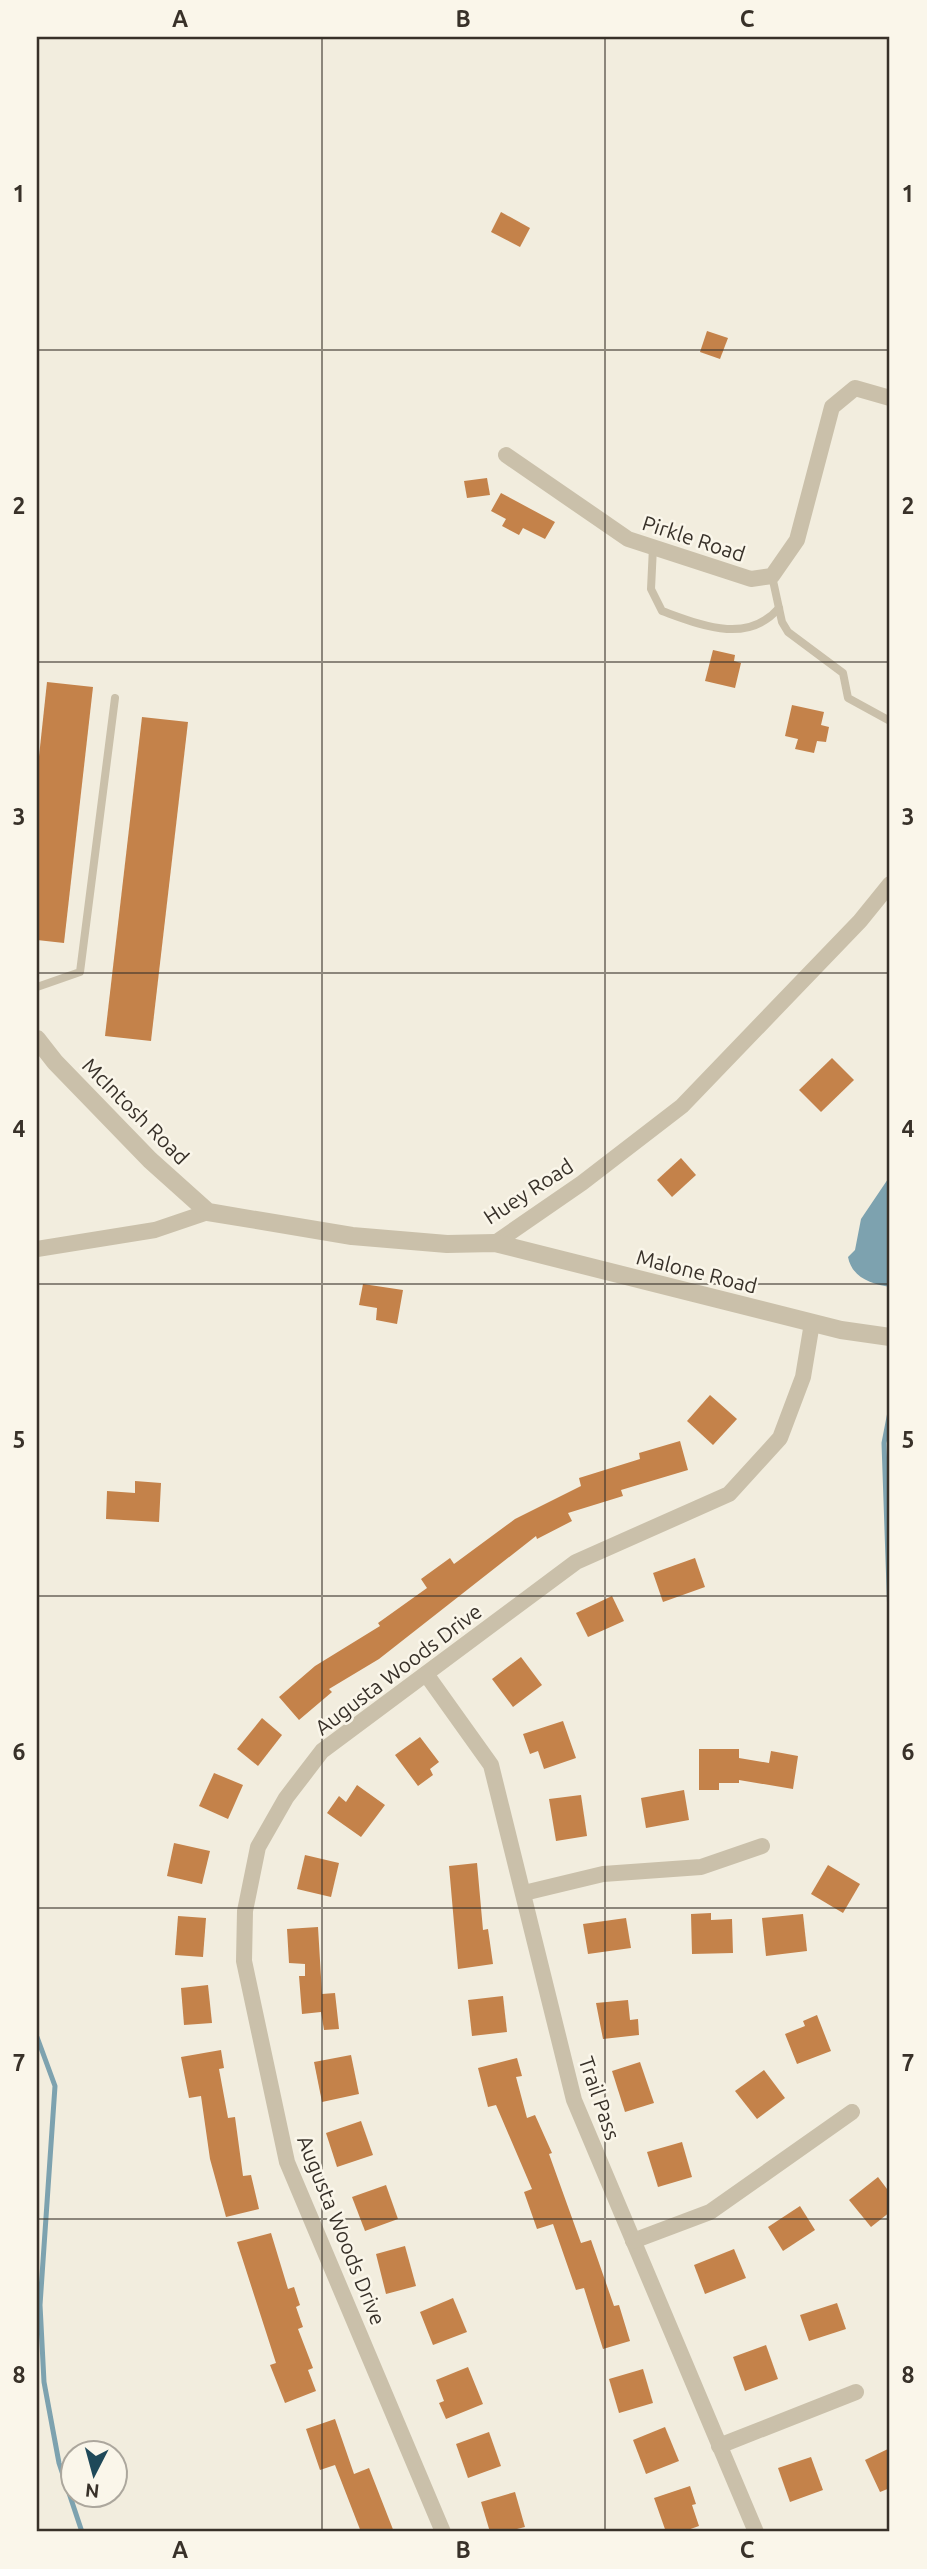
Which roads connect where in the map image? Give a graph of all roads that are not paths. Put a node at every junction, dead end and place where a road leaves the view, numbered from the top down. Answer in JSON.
{"nodes":[{"id":1,"x":890,"y":398,"type":"edge"},
{"id":2,"x":506,"y":455,"type":"dead end"},
{"id":3,"x":653,"y":547,"type":"junction"},
{"id":4,"x":772,"y":576,"type":"junction"},
{"id":5,"x":779,"y":608,"type":"junction"},
{"id":6,"x":115,"y":698,"type":"dead end"},
{"id":7,"x":890,"y":721,"type":"edge"},
{"id":8,"x":890,"y":884,"type":"edge"},
{"id":9,"x":37,"y":987,"type":"edge"},
{"id":10,"x":37,"y":1039,"type":"edge"},
{"id":11,"x":208,"y":1212,"type":"junction"},
{"id":12,"x":495,"y":1243,"type":"junction"},
{"id":13,"x":37,"y":1250,"type":"edge"},
{"id":14,"x":813,"y":1322,"type":"junction"},
{"id":15,"x":890,"y":1337,"type":"edge"},
{"id":16,"x":426,"y":1674,"type":"junction"},
{"id":17,"x":762,"y":1846,"type":"dead end"},
{"id":18,"x":524,"y":1893,"type":"junction"},
{"id":19,"x":852,"y":2112,"type":"dead end"},
{"id":20,"x":633,"y":2241,"type":"junction"},
{"id":21,"x":856,"y":2392,"type":"dead end"},
{"id":22,"x":719,"y":2446,"type":"junction"},
{"id":23,"x":443,"y":2532,"type":"edge"},
{"id":24,"x":756,"y":2532,"type":"edge"}],
"edges":[{"from":1,"to":4,"type":"street"},
{"from":2,"to":3,"type":"street","name":"Pirkle Road"},
{"from":3,"to":4,"type":"street","name":"Pirkle Road"},
{"from":3,"to":5,"type":"lane"},
{"from":4,"to":5,"type":"lane"},
{"from":5,"to":7,"type":"lane"},
{"from":6,"to":9,"type":"lane"},
{"from":8,"to":12,"type":"street","name":"Huey Road"},
{"from":10,"to":11,"type":"street","name":"McIntosh Road"},
{"from":11,"to":12,"type":"street","name":"Huey Road"},
{"from":11,"to":13,"type":"street","name":"Huey Road"},
{"from":12,"to":14,"type":"street","name":"Malone Road"},
{"from":14,"to":15,"type":"street","name":"Malone Road"},
{"from":14,"to":16,"type":"street","name":"Augusta Woods Drive"},
{"from":16,"to":18,"type":"street","name":"Trail Pass"},
{"from":16,"to":23,"type":"street","name":"Augusta Woods Drive"},
{"from":17,"to":18,"type":"street"},
{"from":18,"to":20,"type":"street","name":"Trail Pass"},
{"from":19,"to":20,"type":"street"},
{"from":20,"to":22,"type":"street","name":"Trail Pass"},
{"from":21,"to":22,"type":"street"},
{"from":22,"to":24,"type":"street","name":"Trail Pass"}]}
